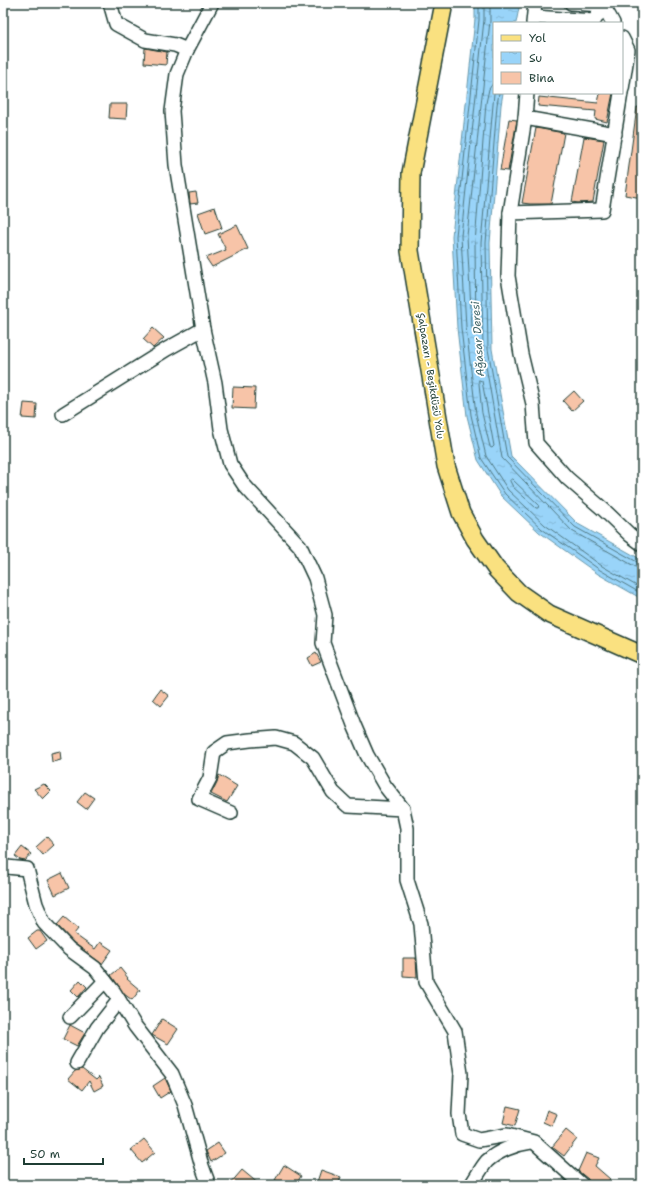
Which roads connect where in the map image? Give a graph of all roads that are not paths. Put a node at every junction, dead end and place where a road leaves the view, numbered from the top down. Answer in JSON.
{"nodes":[{"id":1,"x":110,"y":3,"type":"edge"},
{"id":2,"x":212,"y":3,"type":"edge"},
{"id":3,"x":444,"y":3,"type":"edge"},
{"id":4,"x":535,"y":3,"type":"edge"},
{"id":5,"x":571,"y":3,"type":"edge"},
{"id":6,"x":603,"y":4,"type":"edge"},
{"id":7,"x":534,"y":20,"type":"edge"},
{"id":8,"x":612,"y":22,"type":"edge"},
{"id":9,"x":623,"y":40,"type":"edge"},
{"id":10,"x":187,"y":50,"type":"junction"},
{"id":11,"x":623,"y":83,"type":"edge"},
{"id":12,"x":527,"y":94,"type":"edge"},
{"id":13,"x":621,"y":94,"type":"edge"},
{"id":14,"x":525,"y":118,"type":"junction"},
{"id":15,"x":615,"y":134,"type":"junction"},
{"id":16,"x":510,"y":213,"type":"junction"},
{"id":17,"x":203,"y":329,"type":"junction"},
{"id":18,"x":63,"y":414,"type":"dead end"},
{"id":19,"x":642,"y":544,"type":"edge"},
{"id":20,"x":642,"y":655,"type":"edge"},
{"id":21,"x":403,"y":809,"type":"junction"},
{"id":22,"x":231,"y":813,"type":"dead end"},
{"id":23,"x":7,"y":867,"type":"dead end"},
{"id":24,"x":105,"y":981,"type":"junction"},
{"id":25,"x":119,"y":1000,"type":"junction"},
{"id":26,"x":70,"y":1017,"type":"dead end"},
{"id":27,"x":77,"y":1063,"type":"dead end"},
{"id":28,"x":534,"y":1142,"type":"junction"},
{"id":29,"x":209,"y":1185,"type":"edge"},
{"id":30,"x":471,"y":1185,"type":"edge"},
{"id":31,"x":582,"y":1185,"type":"edge"}],
"edges":[{"from":1,"to":10,"type":"street"},
{"from":2,"to":10,"type":"street"},
{"from":3,"to":20,"type":"main road","name":"Şalpazarı - Beşikdüzü Yolu"},
{"from":4,"to":7,"type":"street"},
{"from":5,"to":6,"type":"street"},
{"from":6,"to":7,"type":"street"},
{"from":6,"to":8,"type":"street"},
{"from":9,"to":11,"type":"street"},
{"from":10,"to":17,"type":"street"},
{"from":12,"to":14,"type":"street"},
{"from":13,"to":15,"type":"street"},
{"from":14,"to":15,"type":"street"},
{"from":14,"to":16,"type":"street"},
{"from":15,"to":16,"type":"street"},
{"from":16,"to":19,"type":"street"},
{"from":17,"to":18,"type":"street"},
{"from":17,"to":21,"type":"street"},
{"from":21,"to":22,"type":"street"},
{"from":21,"to":28,"type":"street"},
{"from":23,"to":24,"type":"street"},
{"from":24,"to":25,"type":"street"},
{"from":24,"to":26,"type":"street"},
{"from":25,"to":27,"type":"street"},
{"from":25,"to":29,"type":"street"},
{"from":28,"to":30,"type":"street"},
{"from":28,"to":31,"type":"street"}]}
